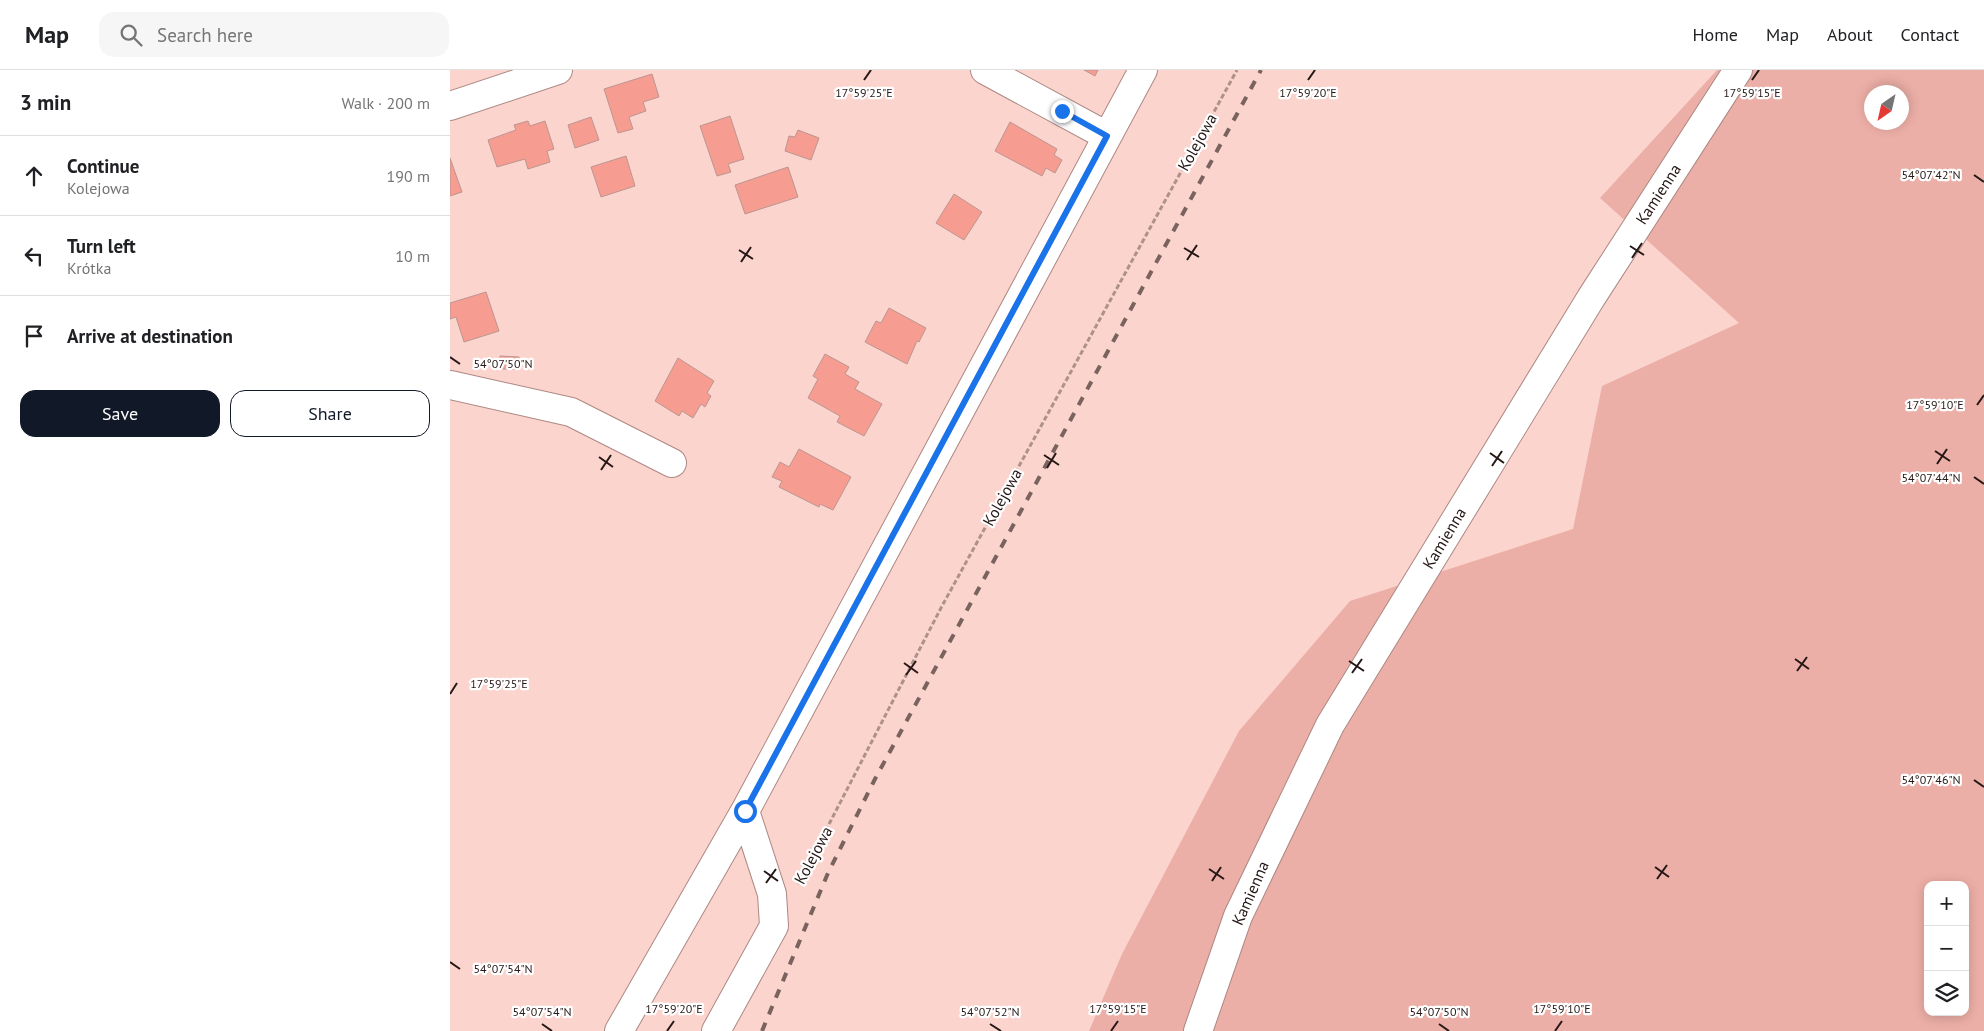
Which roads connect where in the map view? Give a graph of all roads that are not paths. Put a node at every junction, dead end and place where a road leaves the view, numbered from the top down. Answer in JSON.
{"nodes":[{"id":1,"x":558,"y":70,"type":"edge"},
{"id":2,"x":985,"y":70,"type":"edge"},
{"id":3,"x":1143,"y":70,"type":"edge"},
{"id":4,"x":1738,"y":70,"type":"edge"},
{"id":5,"x":450,"y":106,"type":"edge"},
{"id":6,"x":1107,"y":136,"type":"junction"},
{"id":7,"x":450,"y":385,"type":"edge"},
{"id":8,"x":672,"y":463,"type":"dead end"},
{"id":9,"x":745,"y":811,"type":"junction"},
{"id":10,"x":619,"y":1031,"type":"edge"},
{"id":11,"x":716,"y":1031,"type":"edge"},
{"id":12,"x":1198,"y":1031,"type":"edge"}],
"edges":[{"from":1,"to":5,"type":"street"},
{"from":2,"to":6,"type":"street"},
{"from":3,"to":6,"type":"street"},
{"from":4,"to":12,"type":"street","name":"Kamienna"},
{"from":6,"to":9,"type":"street"},
{"from":7,"to":8,"type":"street"},
{"from":9,"to":10,"type":"street"},
{"from":9,"to":11,"type":"street","name":"Kolejowa"}]}
